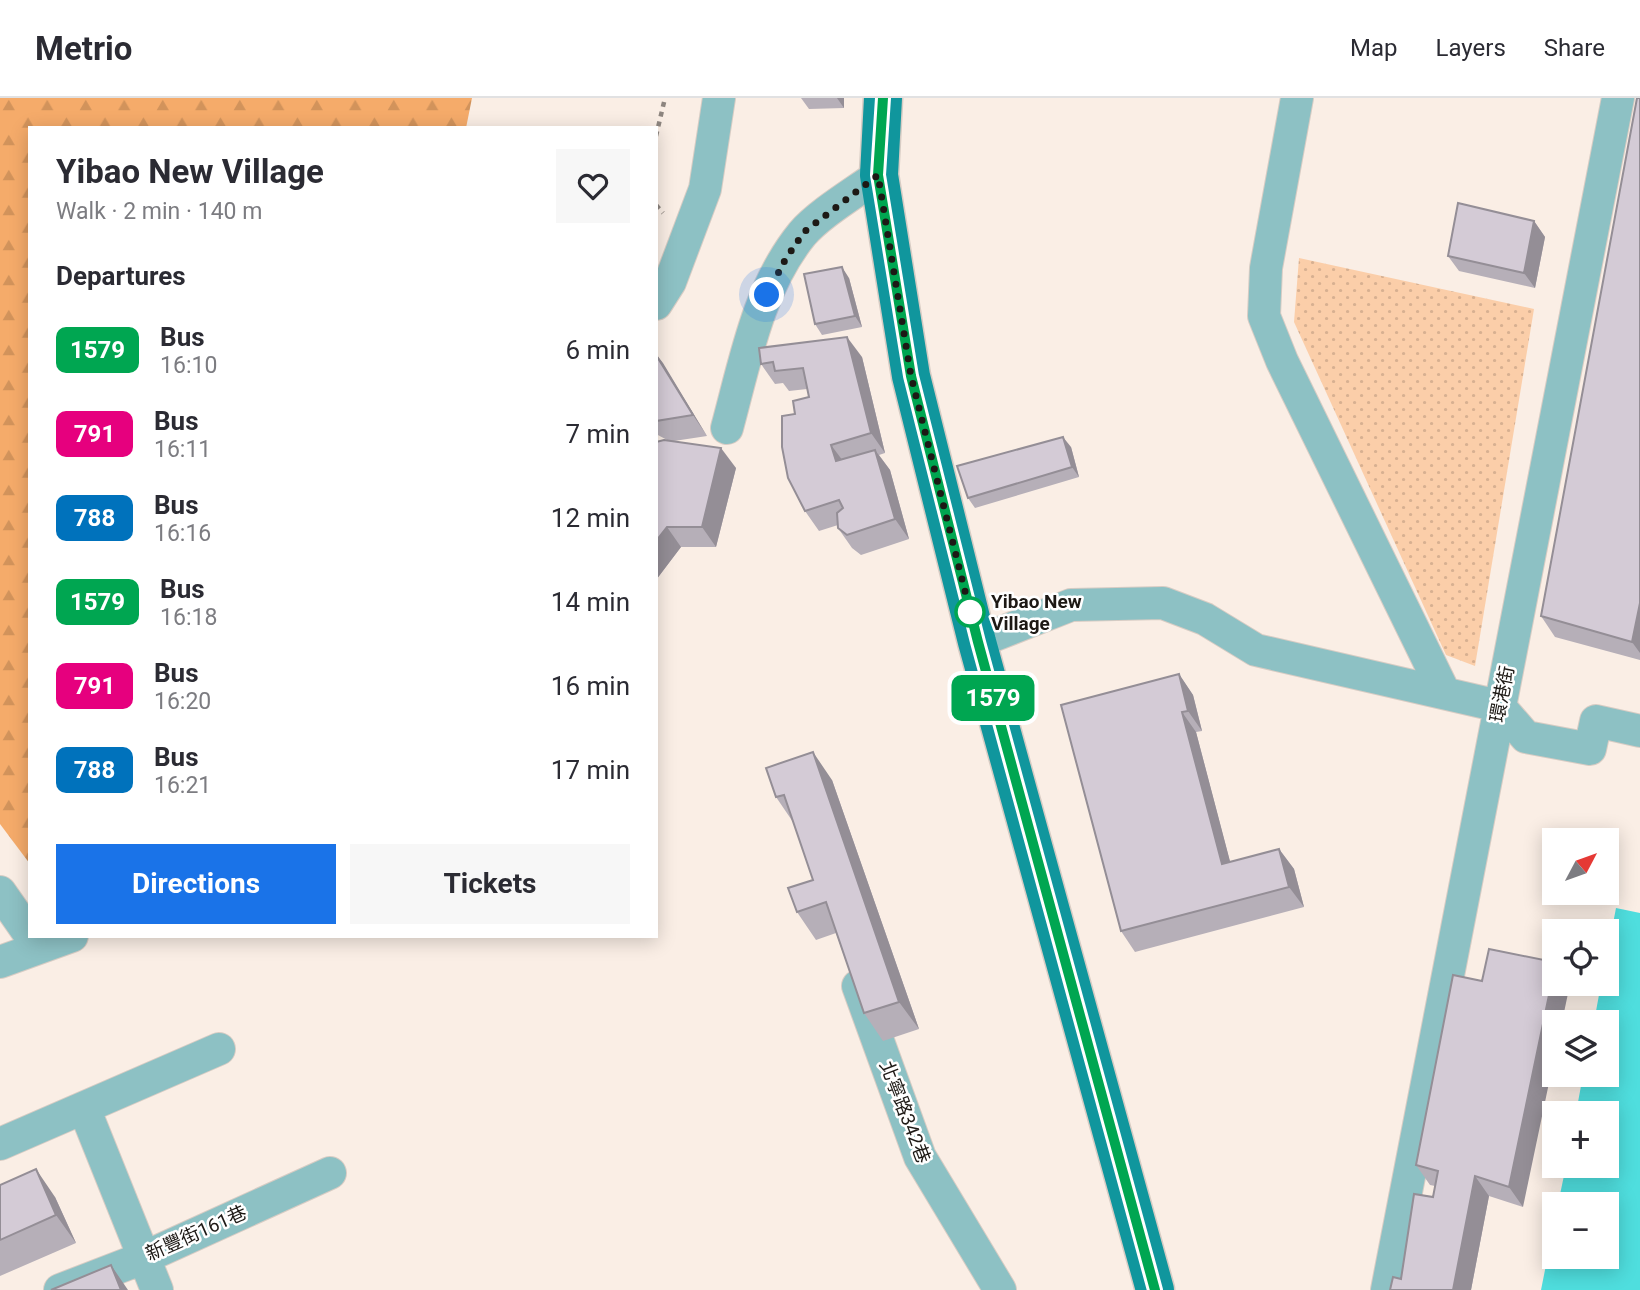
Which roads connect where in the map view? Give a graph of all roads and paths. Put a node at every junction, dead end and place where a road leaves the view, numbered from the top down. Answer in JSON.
{"nodes":[{"id":1,"x":665,"y":98,"type":"edge"},
{"id":2,"x":719,"y":98,"type":"edge"},
{"id":3,"x":883,"y":98,"type":"edge"},
{"id":4,"x":1297,"y":98,"type":"edge"},
{"id":5,"x":1618,"y":98,"type":"edge"},
{"id":6,"x":658,"y":128,"type":"edge"},
{"id":7,"x":878,"y":175,"type":"junction"},
{"id":8,"x":658,"y":301,"type":"edge"},
{"id":9,"x":727,"y":428,"type":"dead end"},
{"id":10,"x":978,"y":642,"type":"junction"},
{"id":11,"x":1444,"y":692,"type":"junction"},
{"id":12,"x":1499,"y":706,"type":"junction"},
{"id":13,"x":1640,"y":731,"type":"edge"},
{"id":14,"x":0,"y":892,"type":"edge"},
{"id":15,"x":28,"y":933,"type":"edge"},
{"id":16,"x":52,"y":938,"type":"edge"},
{"id":17,"x":33,"y":940,"type":"edge"},
{"id":18,"x":0,"y":962,"type":"edge"},
{"id":19,"x":850,"y":962,"type":"edge"},
{"id":20,"x":219,"y":1049,"type":"dead end"},
{"id":21,"x":84,"y":1108,"type":"junction"},
{"id":22,"x":0,"y":1144,"type":"edge"},
{"id":23,"x":330,"y":1173,"type":"dead end"},
{"id":24,"x":143,"y":1258,"type":"junction"},
{"id":25,"x":60,"y":1290,"type":"edge"},
{"id":26,"x":157,"y":1290,"type":"edge"},
{"id":27,"x":1000,"y":1290,"type":"edge"},
{"id":28,"x":1155,"y":1290,"type":"edge"},
{"id":29,"x":1387,"y":1290,"type":"edge"}],
"edges":[{"from":1,"to":6,"type":"path"},
{"from":2,"to":8,"type":"street"},
{"from":3,"to":7,"type":"main road"},
{"from":4,"to":11,"type":"street"},
{"from":5,"to":12,"type":"street","name":"環港街"},
{"from":7,"to":9,"type":"street"},
{"from":7,"to":10,"type":"main road"},
{"from":10,"to":11,"type":"street"},
{"from":10,"to":28,"type":"main road"},
{"from":11,"to":12,"type":"street"},
{"from":12,"to":13,"type":"street"},
{"from":12,"to":29,"type":"street","name":"環港街"},
{"from":14,"to":15,"type":"street"},
{"from":16,"to":17,"type":"street"},
{"from":17,"to":18,"type":"street"},
{"from":19,"to":27,"type":"street","name":"北寧路342巷"},
{"from":20,"to":21,"type":"street"},
{"from":21,"to":22,"type":"street"},
{"from":21,"to":24,"type":"street"},
{"from":23,"to":24,"type":"street","name":"新豐街161巷"},
{"from":24,"to":25,"type":"street","name":"新豐街161巷"},
{"from":24,"to":26,"type":"street"}]}
